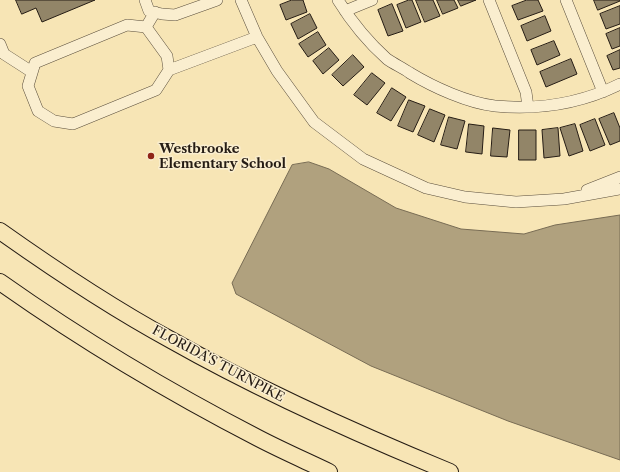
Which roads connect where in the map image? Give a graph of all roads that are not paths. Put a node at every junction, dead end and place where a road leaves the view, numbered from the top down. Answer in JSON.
{"nodes":[{"id":1,"x":145,"y":0,"type":"edge"},
{"id":2,"x":217,"y":0,"type":"edge"},
{"id":3,"x":241,"y":0,"type":"edge"},
{"id":4,"x":338,"y":0,"type":"edge"},
{"id":5,"x":372,"y":0,"type":"edge"},
{"id":6,"x":489,"y":0,"type":"edge"},
{"id":7,"x":566,"y":0,"type":"edge"},
{"id":8,"x":345,"y":11,"type":"junction"},
{"id":9,"x":155,"y":12,"type":"junction"},
{"id":10,"x":146,"y":27,"type":"junction"},
{"id":11,"x":256,"y":37,"type":"junction"},
{"id":12,"x":0,"y":44,"type":"edge"},
{"id":13,"x":169,"y":70,"type":"junction"},
{"id":14,"x":32,"y":72,"type":"junction"},
{"id":15,"x":620,"y":84,"type":"edge"},
{"id":16,"x":603,"y":92,"type":"junction"},
{"id":17,"x":528,"y":106,"type":"junction"},
{"id":18,"x":620,"y":177,"type":"edge"},
{"id":19,"x":620,"y":189,"type":"edge"},
{"id":20,"x":564,"y":199,"type":"junction"},
{"id":21,"x":0,"y":231,"type":"edge"},
{"id":22,"x":0,"y":282,"type":"edge"},
{"id":23,"x":329,"y":472,"type":"edge"},
{"id":24,"x":450,"y":472,"type":"edge"}],
"edges":[{"from":1,"to":9,"type":"street"},
{"from":2,"to":9,"type":"street"},
{"from":3,"to":11,"type":"street"},
{"from":4,"to":8,"type":"street"},
{"from":5,"to":8,"type":"street"},
{"from":6,"to":17,"type":"street"},
{"from":7,"to":16,"type":"street"},
{"from":8,"to":17,"type":"street"},
{"from":9,"to":10,"type":"street"},
{"from":10,"to":13,"type":"street"},
{"from":10,"to":14,"type":"street"},
{"from":11,"to":13,"type":"street"},
{"from":11,"to":20,"type":"street"},
{"from":12,"to":14,"type":"street"},
{"from":13,"to":14,"type":"street"},
{"from":15,"to":16,"type":"street"},
{"from":16,"to":17,"type":"street"},
{"from":18,"to":20,"type":"street"},
{"from":19,"to":20,"type":"street"},
{"from":21,"to":24,"type":"highway","name":"FLORIDA'S TURNPIKE"},
{"from":22,"to":23,"type":"highway"}]}
